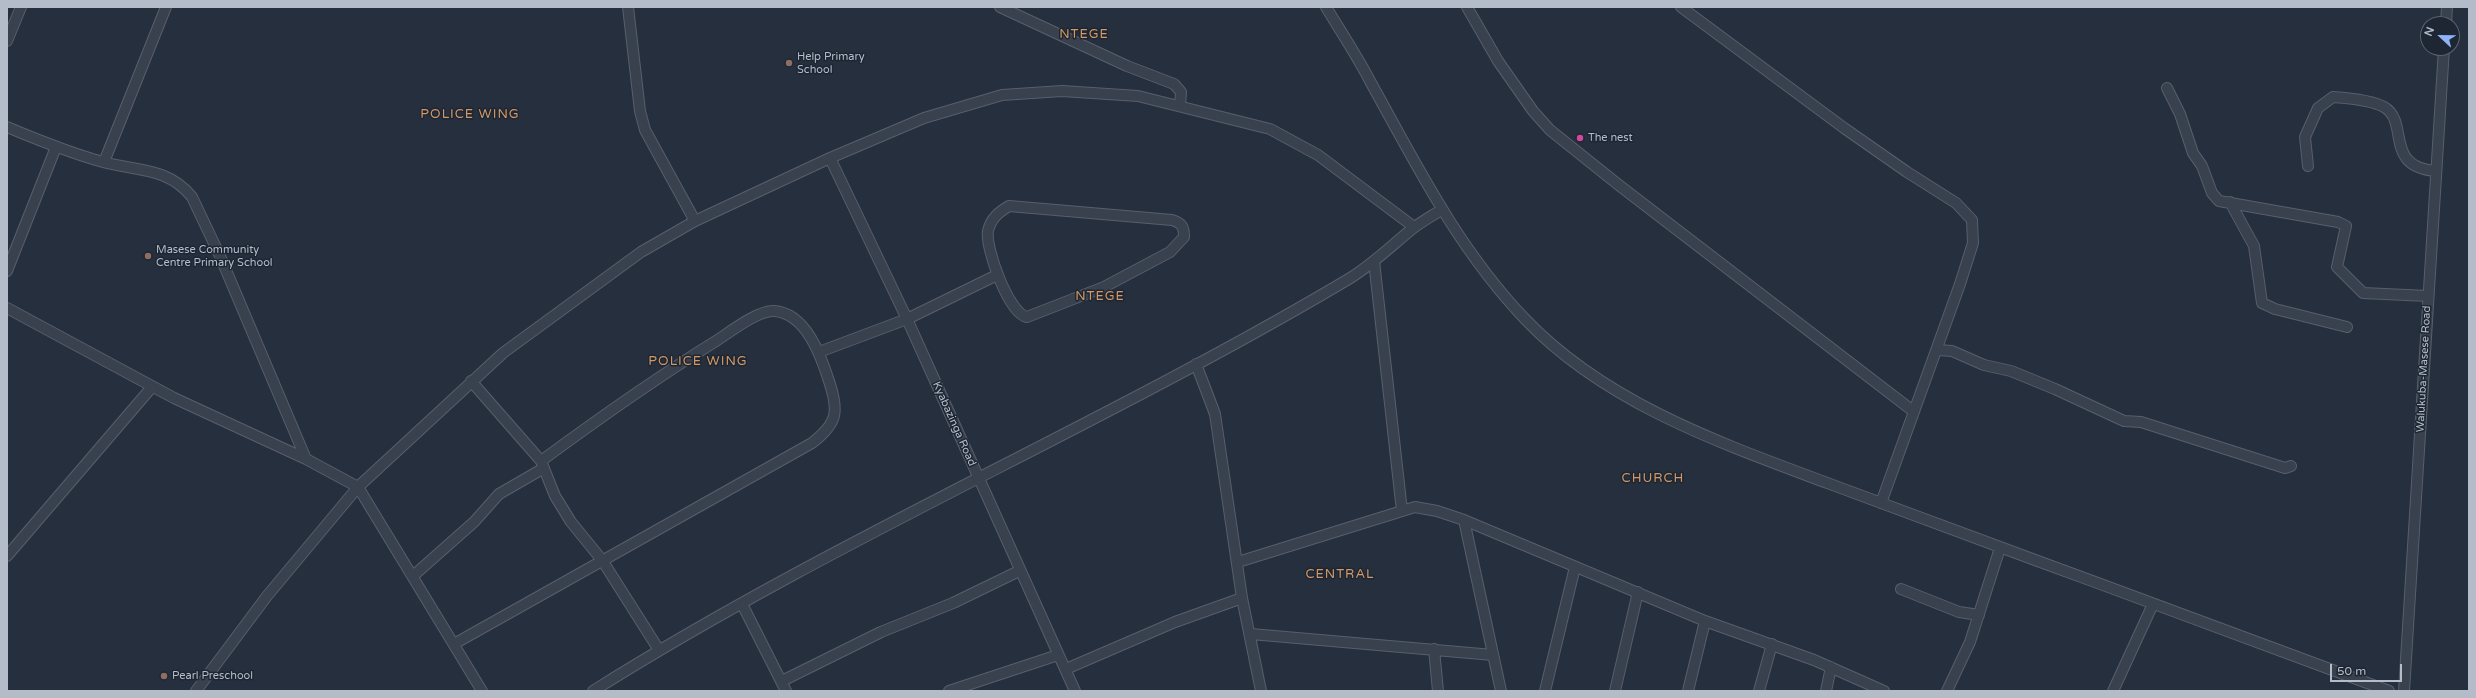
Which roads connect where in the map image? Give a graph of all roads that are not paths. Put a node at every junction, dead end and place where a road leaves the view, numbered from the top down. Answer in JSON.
{"nodes":[{"id":1,"x":21,"y":7,"type":"edge"},
{"id":2,"x":166,"y":7,"type":"edge"},
{"id":3,"x":628,"y":7,"type":"edge"},
{"id":4,"x":1000,"y":7,"type":"edge"},
{"id":5,"x":1326,"y":7,"type":"edge"},
{"id":6,"x":1467,"y":7,"type":"edge"},
{"id":7,"x":1681,"y":7,"type":"edge"},
{"id":8,"x":7,"y":41,"type":"edge"},
{"id":9,"x":2443,"y":56,"type":"edge"},
{"id":10,"x":2167,"y":88,"type":"dead end"},
{"id":11,"x":1180,"y":106,"type":"junction"},
{"id":12,"x":7,"y":127,"type":"edge"},
{"id":13,"x":56,"y":147,"type":"junction"},
{"id":14,"x":830,"y":158,"type":"junction"},
{"id":15,"x":104,"y":162,"type":"junction"},
{"id":16,"x":2308,"y":166,"type":"dead end"},
{"id":17,"x":2436,"y":171,"type":"junction"},
{"id":18,"x":2230,"y":202,"type":"junction"},
{"id":19,"x":1441,"y":210,"type":"junction"},
{"id":20,"x":695,"y":221,"type":"junction"},
{"id":21,"x":1414,"y":227,"type":"junction"},
{"id":22,"x":1374,"y":261,"type":"junction"},
{"id":23,"x":7,"y":271,"type":"edge"},
{"id":24,"x":997,"y":275,"type":"junction"},
{"id":25,"x":2428,"y":296,"type":"junction"},
{"id":26,"x":7,"y":308,"type":"edge"},
{"id":27,"x":907,"y":319,"type":"junction"},
{"id":28,"x":2347,"y":327,"type":"dead end"},
{"id":29,"x":1938,"y":350,"type":"junction"},
{"id":30,"x":819,"y":352,"type":"junction"},
{"id":31,"x":1196,"y":364,"type":"junction"},
{"id":32,"x":470,"y":380,"type":"junction"},
{"id":33,"x":152,"y":387,"type":"junction"},
{"id":34,"x":1913,"y":411,"type":"junction"},
{"id":35,"x":306,"y":459,"type":"junction"},
{"id":36,"x":542,"y":464,"type":"junction"},
{"id":37,"x":2291,"y":466,"type":"dead end"},
{"id":38,"x":977,"y":477,"type":"junction"},
{"id":39,"x":358,"y":486,"type":"junction"},
{"id":40,"x":1881,"y":503,"type":"junction"},
{"id":41,"x":1402,"y":511,"type":"junction"},
{"id":42,"x":1464,"y":520,"type":"junction"},
{"id":43,"x":2000,"y":548,"type":"junction"},
{"id":44,"x":7,"y":556,"type":"edge"},
{"id":45,"x":602,"y":560,"type":"junction"},
{"id":46,"x":1238,"y":562,"type":"junction"},
{"id":47,"x":1575,"y":567,"type":"junction"},
{"id":48,"x":1019,"y":571,"type":"junction"},
{"id":49,"x":414,"y":576,"type":"junction"},
{"id":50,"x":1902,"y":589,"type":"dead end"},
{"id":51,"x":1638,"y":592,"type":"junction"},
{"id":52,"x":1242,"y":598,"type":"junction"},
{"id":53,"x":742,"y":604,"type":"junction"},
{"id":54,"x":2153,"y":604,"type":"junction"},
{"id":55,"x":1979,"y":615,"type":"junction"},
{"id":56,"x":1706,"y":621,"type":"junction"},
{"id":57,"x":1251,"y":634,"type":"junction"},
{"id":58,"x":454,"y":644,"type":"junction"},
{"id":59,"x":1772,"y":644,"type":"junction"},
{"id":60,"x":1434,"y":649,"type":"junction"},
{"id":61,"x":659,"y":650,"type":"junction"},
{"id":62,"x":1058,"y":655,"type":"junction"},
{"id":63,"x":1493,"y":655,"type":"junction"},
{"id":64,"x":1831,"y":667,"type":"junction"},
{"id":65,"x":1066,"y":669,"type":"junction"},
{"id":66,"x":782,"y":681,"type":"junction"},
{"id":67,"x":196,"y":691,"type":"edge"},
{"id":68,"x":482,"y":691,"type":"edge"},
{"id":69,"x":594,"y":691,"type":"edge"},
{"id":70,"x":786,"y":691,"type":"edge"},
{"id":71,"x":949,"y":691,"type":"edge"},
{"id":72,"x":1075,"y":691,"type":"edge"},
{"id":73,"x":1261,"y":691,"type":"edge"},
{"id":74,"x":1438,"y":691,"type":"edge"},
{"id":75,"x":1501,"y":691,"type":"edge"},
{"id":76,"x":1545,"y":691,"type":"edge"},
{"id":77,"x":1615,"y":691,"type":"edge"},
{"id":78,"x":1688,"y":691,"type":"edge"},
{"id":79,"x":1759,"y":691,"type":"edge"},
{"id":80,"x":1826,"y":691,"type":"edge"},
{"id":81,"x":1884,"y":691,"type":"edge"},
{"id":82,"x":1947,"y":691,"type":"edge"},
{"id":83,"x":2113,"y":691,"type":"edge"},
{"id":84,"x":2389,"y":691,"type":"edge"},
{"id":85,"x":2404,"y":691,"type":"edge"}],
"edges":[{"from":1,"to":8,"type":"street"},
{"from":2,"to":15,"type":"street"},
{"from":3,"to":20,"type":"street"},
{"from":4,"to":11,"type":"street"},
{"from":5,"to":19,"type":"street"},
{"from":6,"to":34,"type":"street"},
{"from":7,"to":29,"type":"street"},
{"from":9,"to":17,"type":"street","name":"Walukuba-Masese Road"},
{"from":10,"to":18,"type":"street"},
{"from":11,"to":14,"type":"street"},
{"from":11,"to":21,"type":"street"},
{"from":12,"to":13,"type":"street"},
{"from":13,"to":15,"type":"street"},
{"from":13,"to":23,"type":"street"},
{"from":14,"to":20,"type":"street"},
{"from":14,"to":27,"type":"street","name":"Kyabazinga Road"},
{"from":15,"to":35,"type":"street"},
{"from":16,"to":17,"type":"street"},
{"from":17,"to":25,"type":"street","name":"Walukuba-Masese Road"},
{"from":18,"to":25,"type":"street"},
{"from":18,"to":28,"type":"street"},
{"from":19,"to":21,"type":"street"},
{"from":19,"to":40,"type":"street"},
{"from":20,"to":32,"type":"street"},
{"from":21,"to":22,"type":"street"},
{"from":22,"to":31,"type":"street"},
{"from":22,"to":41,"type":"street"},
{"from":24,"to":24,"type":"street"},
{"from":24,"to":27,"type":"street"},
{"from":25,"to":85,"type":"street","name":"Walukuba-Masese Road"},
{"from":26,"to":33,"type":"street"},
{"from":27,"to":30,"type":"street"},
{"from":27,"to":38,"type":"street","name":"Kyabazinga Road"},
{"from":29,"to":34,"type":"street"},
{"from":29,"to":37,"type":"street"},
{"from":30,"to":36,"type":"street"},
{"from":30,"to":45,"type":"street"},
{"from":31,"to":38,"type":"street"},
{"from":31,"to":46,"type":"street"},
{"from":32,"to":36,"type":"street"},
{"from":32,"to":39,"type":"street"},
{"from":33,"to":35,"type":"street"},
{"from":33,"to":44,"type":"street"},
{"from":34,"to":40,"type":"street"},
{"from":35,"to":39,"type":"street"},
{"from":36,"to":45,"type":"street"},
{"from":36,"to":49,"type":"street"},
{"from":38,"to":48,"type":"street","name":"Kyabazinga Road"},
{"from":38,"to":53,"type":"street"},
{"from":39,"to":49,"type":"street"},
{"from":39,"to":67,"type":"street"},
{"from":40,"to":43,"type":"street"},
{"from":41,"to":42,"type":"street"},
{"from":41,"to":46,"type":"street"},
{"from":42,"to":47,"type":"street"},
{"from":42,"to":63,"type":"street"},
{"from":43,"to":54,"type":"street"},
{"from":43,"to":55,"type":"street"},
{"from":45,"to":58,"type":"street"},
{"from":45,"to":61,"type":"street"},
{"from":46,"to":52,"type":"street"},
{"from":47,"to":51,"type":"street"},
{"from":47,"to":76,"type":"street"},
{"from":48,"to":62,"type":"street","name":"Kyabazinga Road"},
{"from":48,"to":66,"type":"street"},
{"from":49,"to":58,"type":"street"},
{"from":50,"to":55,"type":"street"},
{"from":51,"to":56,"type":"street"},
{"from":51,"to":77,"type":"street"},
{"from":52,"to":57,"type":"street"},
{"from":52,"to":65,"type":"street"},
{"from":53,"to":61,"type":"street"},
{"from":53,"to":66,"type":"street"},
{"from":54,"to":83,"type":"street"},
{"from":54,"to":84,"type":"street"},
{"from":55,"to":82,"type":"street"},
{"from":56,"to":59,"type":"street"},
{"from":56,"to":78,"type":"street"},
{"from":57,"to":60,"type":"street"},
{"from":57,"to":73,"type":"street"},
{"from":58,"to":68,"type":"street"},
{"from":59,"to":64,"type":"street"},
{"from":59,"to":79,"type":"street"},
{"from":60,"to":63,"type":"street"},
{"from":60,"to":74,"type":"street"},
{"from":61,"to":69,"type":"street"},
{"from":62,"to":65,"type":"street","name":"Kyabazinga Road"},
{"from":62,"to":71,"type":"street"},
{"from":63,"to":75,"type":"street"},
{"from":64,"to":80,"type":"street"},
{"from":64,"to":81,"type":"street"},
{"from":65,"to":72,"type":"street","name":"Kyabazinga Road"},
{"from":66,"to":70,"type":"street"}]}
